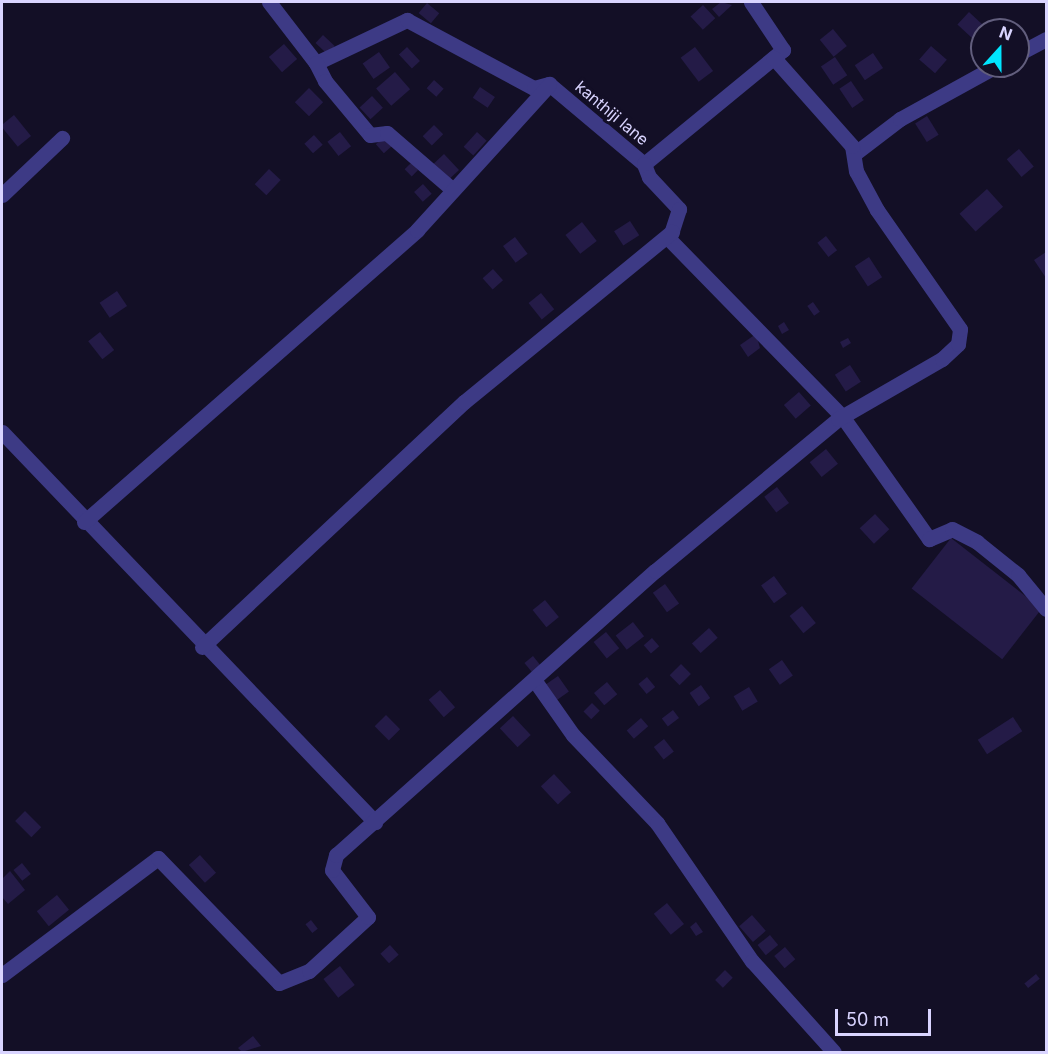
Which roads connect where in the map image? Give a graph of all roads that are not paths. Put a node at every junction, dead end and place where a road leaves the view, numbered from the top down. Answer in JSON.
{"nodes":[{"id":1,"x":269,"y":2,"type":"edge"},
{"id":2,"x":751,"y":2,"type":"edge"},
{"id":3,"x":1047,"y":39,"type":"edge"},
{"id":4,"x":1030,"y":48,"type":"edge"},
{"id":5,"x":774,"y":58,"type":"junction"},
{"id":6,"x":316,"y":63,"type":"junction"},
{"id":7,"x":974,"y":78,"type":"edge"},
{"id":8,"x":549,"y":84,"type":"junction"},
{"id":9,"x":62,"y":138,"type":"dead end"},
{"id":10,"x":854,"y":154,"type":"junction"},
{"id":11,"x":644,"y":164,"type":"junction"},
{"id":12,"x":453,"y":190,"type":"junction"},
{"id":13,"x":2,"y":195,"type":"edge"},
{"id":14,"x":672,"y":232,"type":"junction"},
{"id":15,"x":842,"y":416,"type":"junction"},
{"id":16,"x":2,"y":432,"type":"edge"},
{"id":17,"x":84,"y":522,"type":"junction"},
{"id":18,"x":1047,"y":609,"type":"edge"},
{"id":19,"x":202,"y":647,"type":"junction"},
{"id":20,"x":535,"y":681,"type":"junction"},
{"id":21,"x":375,"y":822,"type":"junction"},
{"id":22,"x":2,"y":975,"type":"edge"},
{"id":23,"x":834,"y":1053,"type":"edge"}],
"edges":[{"from":1,"to":6,"type":"street"},
{"from":2,"to":5,"type":"street"},
{"from":3,"to":4,"type":"street"},
{"from":5,"to":10,"type":"street"},
{"from":5,"to":11,"type":"street","name":"kanthiji lane"},
{"from":6,"to":8,"type":"street","name":"kanthiji lane"},
{"from":6,"to":12,"type":"street"},
{"from":7,"to":10,"type":"street"},
{"from":8,"to":11,"type":"street","name":"kanthiji lane"},
{"from":8,"to":12,"type":"street"},
{"from":9,"to":13,"type":"street"},
{"from":10,"to":15,"type":"street"},
{"from":11,"to":14,"type":"street"},
{"from":12,"to":17,"type":"street"},
{"from":14,"to":15,"type":"street"},
{"from":14,"to":19,"type":"street"},
{"from":15,"to":18,"type":"street"},
{"from":15,"to":20,"type":"street"},
{"from":16,"to":17,"type":"street"},
{"from":17,"to":19,"type":"street"},
{"from":19,"to":21,"type":"street"},
{"from":20,"to":21,"type":"street"},
{"from":20,"to":23,"type":"street"},
{"from":21,"to":22,"type":"street"}]}
